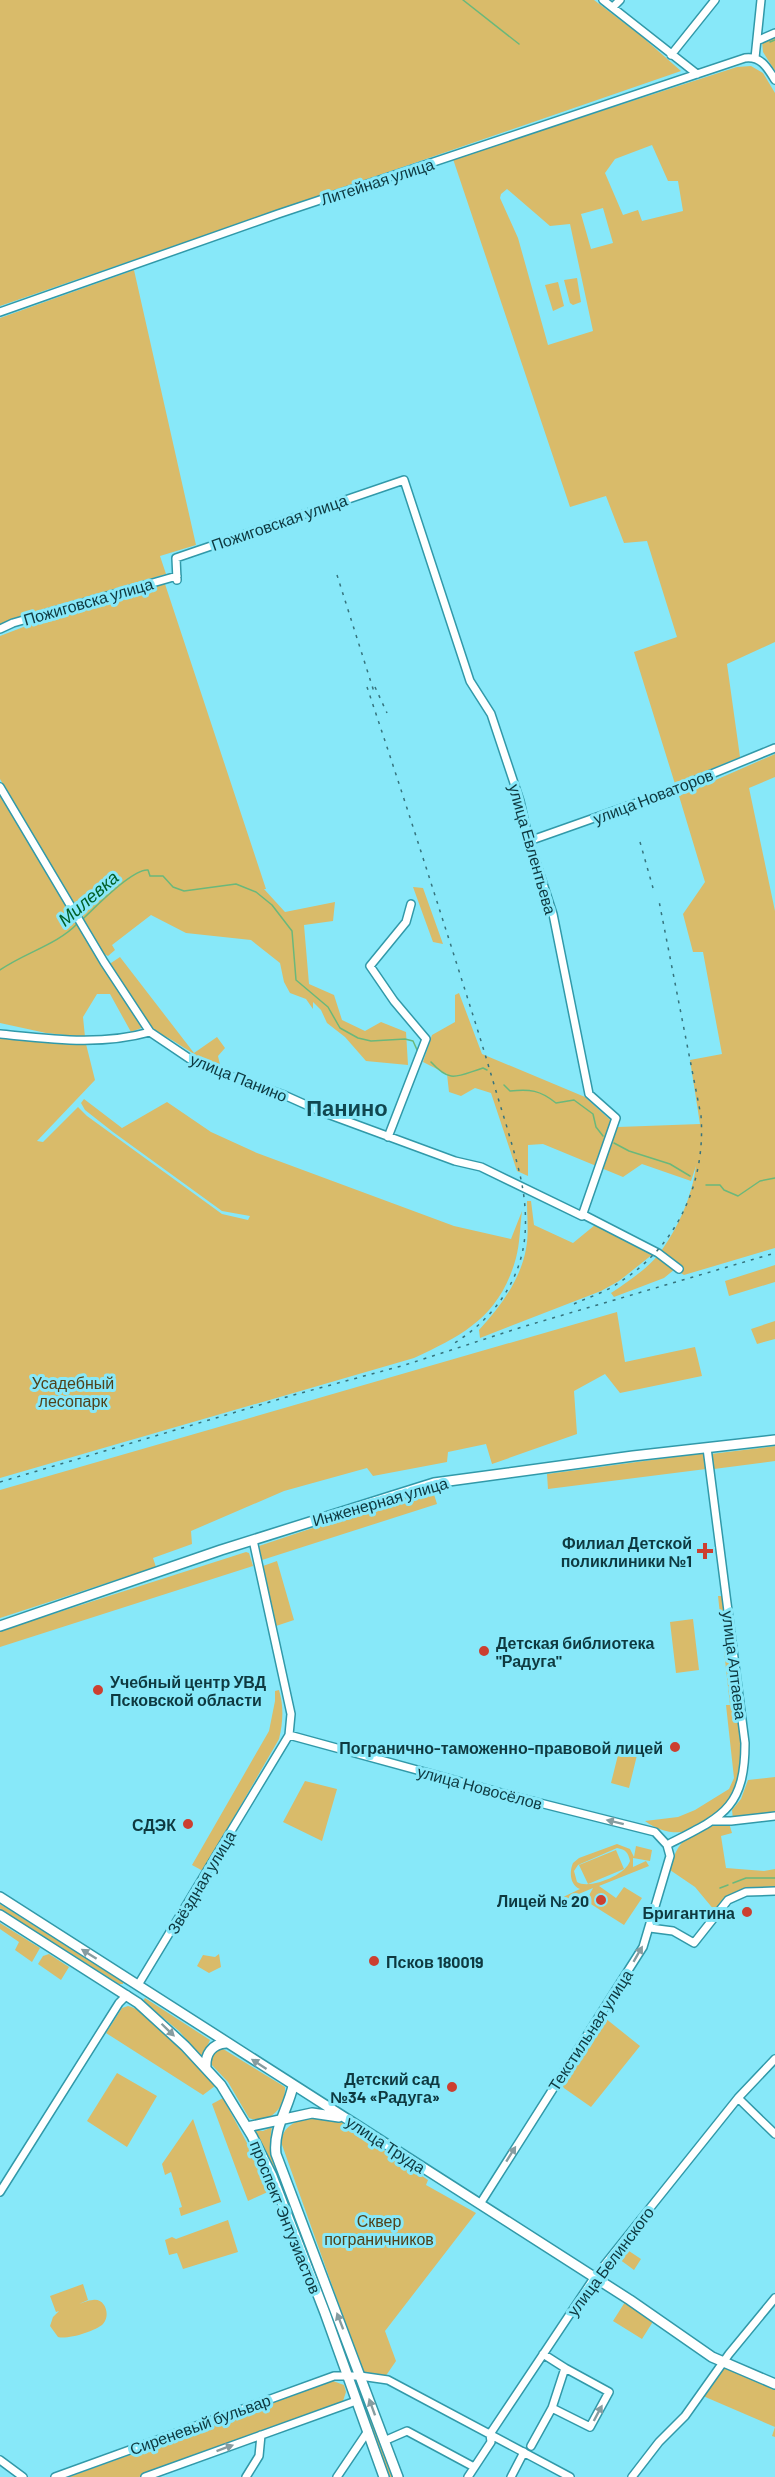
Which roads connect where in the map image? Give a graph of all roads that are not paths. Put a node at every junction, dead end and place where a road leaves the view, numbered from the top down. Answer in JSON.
{"nodes":[{"id":1,"x":603,"y":0,"type":"edge"},
{"id":2,"x":620,"y":0,"type":"edge"},
{"id":3,"x":715,"y":0,"type":"edge"},
{"id":4,"x":761,"y":0,"type":"edge"},
{"id":5,"x":613,"y":7,"type":"junction"},
{"id":6,"x":775,"y":33,"type":"edge"},
{"id":7,"x":759,"y":40,"type":"junction"},
{"id":8,"x":671,"y":55,"type":"junction"},
{"id":9,"x":755,"y":58,"type":"junction"},
{"id":10,"x":697,"y":74,"type":"junction"},
{"id":11,"x":775,"y":80,"type":"edge"},
{"id":12,"x":0,"y":312,"type":"edge"},
{"id":13,"x":404,"y":480,"type":"joint"},
{"id":14,"x":177,"y":578,"type":"joint"},
{"id":15,"x":0,"y":629,"type":"edge"},
{"id":16,"x":775,"y":748,"type":"edge"},
{"id":17,"x":0,"y":787,"type":"edge"},
{"id":18,"x":529,"y":841,"type":"junction"},
{"id":19,"x":411,"y":904,"type":"dead end"},
{"id":20,"x":150,"y":1032,"type":"junction"},
{"id":21,"x":0,"y":1034,"type":"edge"},
{"id":22,"x":388,"y":1137,"type":"junction"},
{"id":23,"x":582,"y":1216,"type":"junction"},
{"id":24,"x":679,"y":1269,"type":"dead end"},
{"id":25,"x":775,"y":1440,"type":"edge"},
{"id":26,"x":707,"y":1448,"type":"junction"},
{"id":27,"x":253,"y":1540,"type":"junction"},
{"id":28,"x":0,"y":1626,"type":"edge"},
{"id":29,"x":289,"y":1735,"type":"junction"},
{"id":30,"x":775,"y":1816,"type":"edge"},
{"id":31,"x":713,"y":1821,"type":"junction"},
{"id":32,"x":667,"y":1845,"type":"junction"},
{"id":33,"x":775,"y":1891,"type":"edge"},
{"id":34,"x":0,"y":1897,"type":"edge"},
{"id":35,"x":0,"y":1915,"type":"edge"},
{"id":36,"x":650,"y":1928,"type":"junction"},
{"id":37,"x":138,"y":1985,"type":"junction"},
{"id":38,"x":127,"y":1995,"type":"junction"},
{"id":39,"x":226,"y":2043,"type":"junction"},
{"id":40,"x":775,"y":2059,"type":"edge"},
{"id":41,"x":206,"y":2068,"type":"junction"},
{"id":42,"x":293,"y":2086,"type":"junction"},
{"id":43,"x":738,"y":2098,"type":"junction"},
{"id":44,"x":348,"y":2119,"type":"junction"},
{"id":45,"x":281,"y":2120,"type":"junction"},
{"id":46,"x":247,"y":2127,"type":"junction"},
{"id":47,"x":775,"y":2134,"type":"edge"},
{"id":48,"x":0,"y":2192,"type":"edge"},
{"id":49,"x":480,"y":2204,"type":"junction"},
{"id":50,"x":594,"y":2278,"type":"junction"},
{"id":51,"x":775,"y":2298,"type":"edge"},
{"id":52,"x":543,"y":2354,"type":"junction"},
{"id":53,"x":723,"y":2362,"type":"junction"},
{"id":54,"x":565,"y":2368,"type":"junction"},
{"id":55,"x":347,"y":2375,"type":"junction"},
{"id":56,"x":360,"y":2376,"type":"junction"},
{"id":57,"x":775,"y":2385,"type":"edge"},
{"id":58,"x":356,"y":2401,"type":"junction"},
{"id":59,"x":552,"y":2408,"type":"junction"},
{"id":60,"x":368,"y":2431,"type":"junction"},
{"id":61,"x":490,"y":2434,"type":"junction"},
{"id":62,"x":261,"y":2435,"type":"junction"},
{"id":63,"x":384,"y":2440,"type":"junction"},
{"id":64,"x":531,"y":2446,"type":"dead end"},
{"id":65,"x":524,"y":2452,"type":"junction"},
{"id":66,"x":0,"y":2460,"type":"edge"},
{"id":67,"x":474,"y":2467,"type":"junction"},
{"id":68,"x":23,"y":2477,"type":"edge"},
{"id":69,"x":55,"y":2477,"type":"edge"},
{"id":70,"x":146,"y":2477,"type":"edge"},
{"id":71,"x":246,"y":2477,"type":"edge"},
{"id":72,"x":337,"y":2477,"type":"edge"},
{"id":73,"x":384,"y":2477,"type":"edge"},
{"id":74,"x":398,"y":2477,"type":"edge"},
{"id":75,"x":468,"y":2477,"type":"edge"},
{"id":76,"x":511,"y":2477,"type":"edge"},
{"id":77,"x":570,"y":2477,"type":"edge"},
{"id":78,"x":632,"y":2477,"type":"edge"}],
"edges":[{"from":1,"to":5,"type":"street"},
{"from":2,"to":5,"type":"street"},
{"from":3,"to":8,"type":"street"},
{"from":4,"to":7,"type":"street"},
{"from":5,"to":8,"type":"street"},
{"from":6,"to":7,"type":"street"},
{"from":7,"to":9,"type":"street"},
{"from":8,"to":10,"type":"street"},
{"from":9,"to":10,"type":"street","name":"Литейная улица"},
{"from":9,"to":11,"type":"street"},
{"from":10,"to":12,"type":"street","name":"Литейная улица"},
{"from":13,"to":14,"type":"street","name":"Пожиговская улица"},
{"from":13,"to":18,"type":"street","name":"улица Евлентьева"},
{"from":14,"to":15,"type":"street","name":"Пожиговска улица"},
{"from":16,"to":18,"type":"street","name":"улица Новаторов"},
{"from":17,"to":20,"type":"street","name":"улица Панино"},
{"from":18,"to":23,"type":"street","name":"улица Евлентьева"},
{"from":19,"to":22,"type":"street"},
{"from":20,"to":21,"type":"street"},
{"from":20,"to":22,"type":"street","name":"улица Панино"},
{"from":22,"to":23,"type":"street","name":"улица Панино"},
{"from":23,"to":24,"type":"street","name":"улица Панино"},
{"from":25,"to":26,"type":"main road","name":"Инженерная улица"},
{"from":26,"to":27,"type":"main road","name":"Инженерная улица"},
{"from":26,"to":31,"type":"street","name":"улица Алтаева"},
{"from":27,"to":28,"type":"main road","name":"Инженерная улица"},
{"from":27,"to":29,"type":"street"},
{"from":32,"to":29,"type":"street","name":"улица Новосёлов","one_way":true},
{"from":29,"to":37,"type":"street","name":"Звёздная улица"},
{"from":30,"to":31,"type":"street"},
{"from":31,"to":32,"type":"street","name":"улица Алтаева"},
{"from":32,"to":36,"type":"street","name":"Текстильная улица"},
{"from":33,"to":36,"type":"street"},
{"from":37,"to":34,"type":"main road","name":"улица Труда","one_way":true},
{"from":35,"to":38,"type":"main road"},
{"from":49,"to":36,"type":"street","name":"Текстильная улица","one_way":true},
{"from":37,"to":38,"type":"main road","name":"Звёздная улица"},
{"from":37,"to":39,"type":"main road","name":"улица Труда"},
{"from":38,"to":41,"type":"main road","name":"проспект Энтузиастов","one_way":true},
{"from":38,"to":48,"type":"street","name":"Звёздная улица"},
{"from":39,"to":41,"type":"main road"},
{"from":42,"to":39,"type":"main road","name":"улица Труда","one_way":true},
{"from":40,"to":43,"type":"street","name":"улица Белинского"},
{"from":41,"to":46,"type":"main road","name":"проспект Энтузиастов"},
{"from":42,"to":44,"type":"main road","name":"улица Труда"},
{"from":42,"to":45,"type":"main road","name":"проспект Энтузиастов"},
{"from":43,"to":47,"type":"street"},
{"from":43,"to":50,"type":"street","name":"улица Белинского"},
{"from":44,"to":45,"type":"main road"},
{"from":44,"to":49,"type":"main road","name":"улица Труда"},
{"from":45,"to":46,"type":"main road"},
{"from":56,"to":45,"type":"main road","name":"проспект Энтузиастов","one_way":true},
{"from":46,"to":55,"type":"main road","name":"проспект Энтузиастов"},
{"from":49,"to":50,"type":"main road","name":"улица Труда"},
{"from":50,"to":52,"type":"street","name":"улица Белинского"},
{"from":50,"to":53,"type":"main road","name":"улица Труда"},
{"from":51,"to":53,"type":"street"},
{"from":52,"to":54,"type":"street"},
{"from":52,"to":61,"type":"street","name":"улица Белинского"},
{"from":53,"to":57,"type":"main road","name":"улица Труда"},
{"from":53,"to":78,"type":"street"},
{"from":54,"to":59,"type":"street"},
{"from":59,"to":54,"type":"street","one_way":true},
{"from":55,"to":56,"type":"street","name":"Сиреневый бульвар"},
{"from":55,"to":58,"type":"main road","name":"проспект Энтузиастов"},
{"from":55,"to":69,"type":"street","name":"Сиреневый бульвар"},
{"from":56,"to":61,"type":"street","name":"Сиреневый бульвар"},
{"from":63,"to":56,"type":"main road","name":"проспект Энтузиастов","one_way":true},
{"from":58,"to":60,"type":"main road","name":"проспект Энтузиастов"},
{"from":58,"to":62,"type":"street","name":"Сиреневый бульвар"},
{"from":59,"to":64,"type":"street"},
{"from":60,"to":72,"type":"street"},
{"from":60,"to":73,"type":"main road","name":"проспект Энтузиастов"},
{"from":61,"to":65,"type":"street","name":"Сиреневый бульвар"},
{"from":61,"to":67,"type":"street","name":"улица Белинского"},
{"from":70,"to":62,"type":"street","name":"Сиреневый бульвар","one_way":true},
{"from":62,"to":71,"type":"street"},
{"from":63,"to":67,"type":"street"},
{"from":63,"to":74,"type":"main road","name":"проспект Энтузиастов"},
{"from":65,"to":76,"type":"street"},
{"from":65,"to":77,"type":"street","name":"Сиреневый бульвар"},
{"from":66,"to":68,"type":"street"},
{"from":67,"to":75,"type":"street","name":"улица Белинского"}]}
